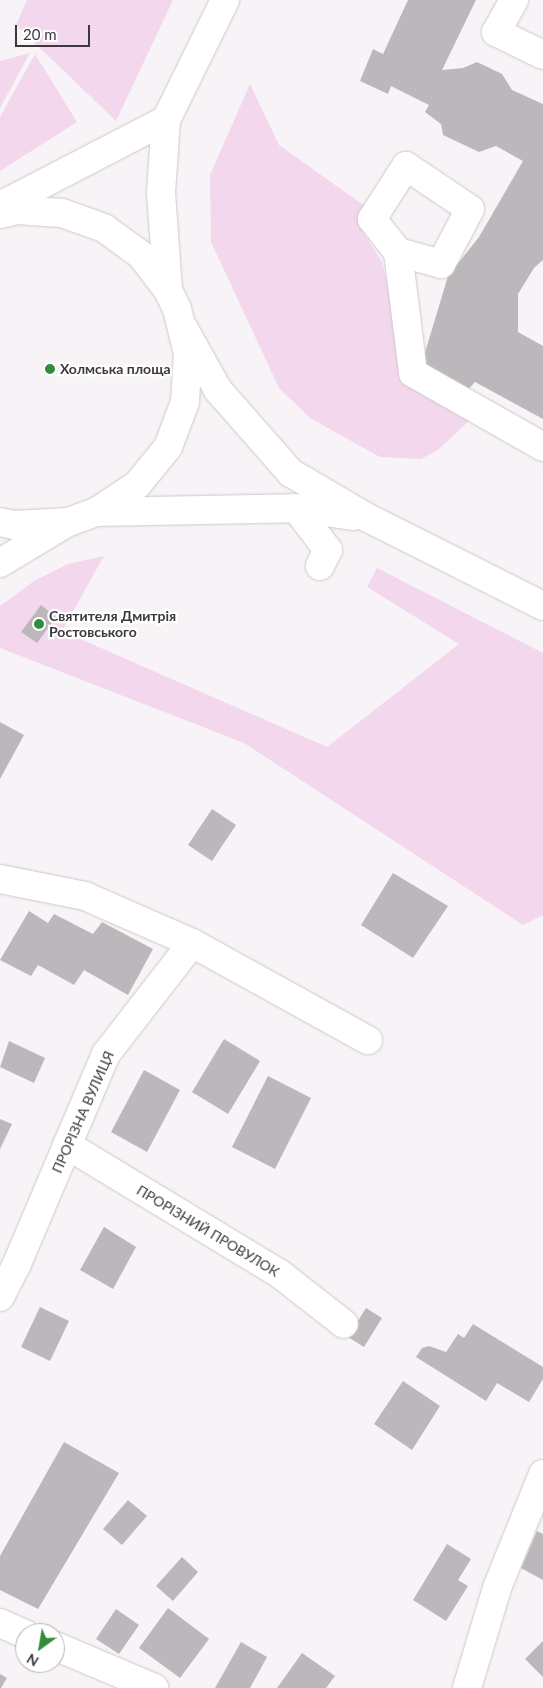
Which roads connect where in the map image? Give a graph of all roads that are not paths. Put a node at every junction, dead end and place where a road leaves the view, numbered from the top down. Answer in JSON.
{"nodes":[{"id":1,"x":225,"y":0,"type":"edge"},
{"id":2,"x":514,"y":0,"type":"edge"},
{"id":3,"x":543,"y":55,"type":"edge"},
{"id":4,"x":166,"y":120,"type":"junction"},
{"id":5,"x":0,"y":206,"type":"edge"},
{"id":6,"x":0,"y":214,"type":"edge"},
{"id":7,"x":398,"y":252,"type":"dead end"},
{"id":8,"x":168,"y":290,"type":"junction"},
{"id":9,"x":184,"y":329,"type":"junction"},
{"id":10,"x":543,"y":448,"type":"edge"},
{"id":11,"x":296,"y":508,"type":"junction"},
{"id":12,"x":96,"y":512,"type":"junction"},
{"id":13,"x":368,"y":518,"type":"junction"},
{"id":14,"x":0,"y":522,"type":"edge"},
{"id":15,"x":68,"y":522,"type":"junction"},
{"id":16,"x":0,"y":563,"type":"edge"},
{"id":17,"x":320,"y":566,"type":"dead end"},
{"id":18,"x":543,"y":606,"type":"edge"},
{"id":19,"x":0,"y":879,"type":"edge"},
{"id":20,"x":192,"y":943,"type":"junction"},
{"id":21,"x":368,"y":1040,"type":"dead end"},
{"id":22,"x":67,"y":1145,"type":"junction"},
{"id":23,"x":0,"y":1297,"type":"edge"},
{"id":24,"x":344,"y":1324,"type":"dead end"},
{"id":25,"x":543,"y":1474,"type":"edge"},
{"id":26,"x":0,"y":1623,"type":"edge"},
{"id":27,"x":15,"y":1630,"type":"edge"},
{"id":28,"x":65,"y":1650,"type":"edge"},
{"id":29,"x":154,"y":1688,"type":"edge"},
{"id":30,"x":467,"y":1688,"type":"edge"}],
"edges":[{"from":1,"to":4,"type":"street"},
{"from":2,"to":3,"type":"street"},
{"from":4,"to":5,"type":"street"},
{"from":4,"to":8,"type":"street"},
{"from":6,"to":8,"type":"street"},
{"from":7,"to":10,"type":"street"},
{"from":8,"to":9,"type":"street"},
{"from":9,"to":12,"type":"street"},
{"from":9,"to":13,"type":"street"},
{"from":11,"to":12,"type":"street"},
{"from":11,"to":13,"type":"street"},
{"from":11,"to":17,"type":"street"},
{"from":12,"to":15,"type":"street"},
{"from":13,"to":18,"type":"street"},
{"from":14,"to":15,"type":"street"},
{"from":15,"to":16,"type":"street"},
{"from":19,"to":20,"type":"street"},
{"from":20,"to":21,"type":"street"},
{"from":20,"to":22,"type":"street","name":"ПРОРІЗНА ВУЛИЦЯ"},
{"from":22,"to":23,"type":"street","name":"ПРОРІЗНА ВУЛИЦЯ"},
{"from":22,"to":24,"type":"street","name":"ПРОРІЗНИЙ ПРОВУЛОК"},
{"from":25,"to":30,"type":"street"},
{"from":26,"to":27,"type":"street"},
{"from":28,"to":29,"type":"street"}]}
